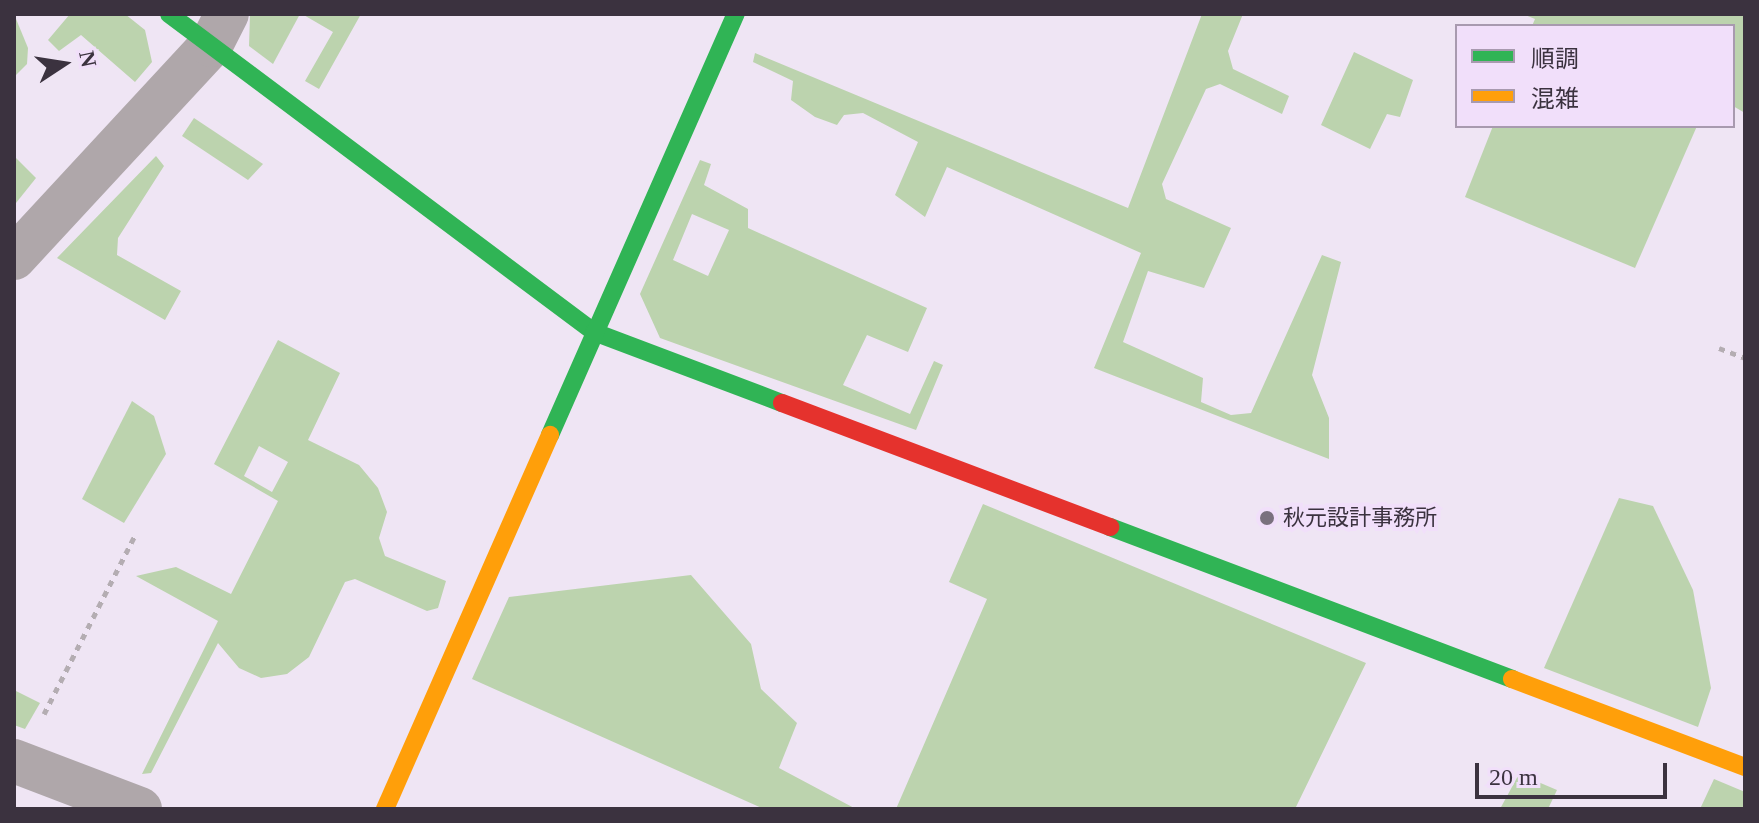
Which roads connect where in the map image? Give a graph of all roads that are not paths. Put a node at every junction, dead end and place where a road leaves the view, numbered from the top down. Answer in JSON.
{"nodes":[{"id":1,"x":169,"y":14,"type":"edge"},
{"id":2,"x":736,"y":14,"type":"edge"},
{"id":3,"x":219,"y":30,"type":"edge"},
{"id":4,"x":14,"y":258,"type":"edge"},
{"id":5,"x":594,"y":332,"type":"junction"},
{"id":6,"x":16,"y":762,"type":"edge"},
{"id":7,"x":1745,"y":767,"type":"edge"},
{"id":8,"x":140,"y":809,"type":"edge"},
{"id":9,"x":385,"y":809,"type":"edge"}],
"edges":[{"from":1,"to":3,"type":"street"},
{"from":2,"to":5,"type":"street"},
{"from":3,"to":4,"type":"street"},
{"from":3,"to":5,"type":"street"},
{"from":5,"to":7,"type":"street"},
{"from":5,"to":9,"type":"street"},
{"from":6,"to":8,"type":"street"}]}
